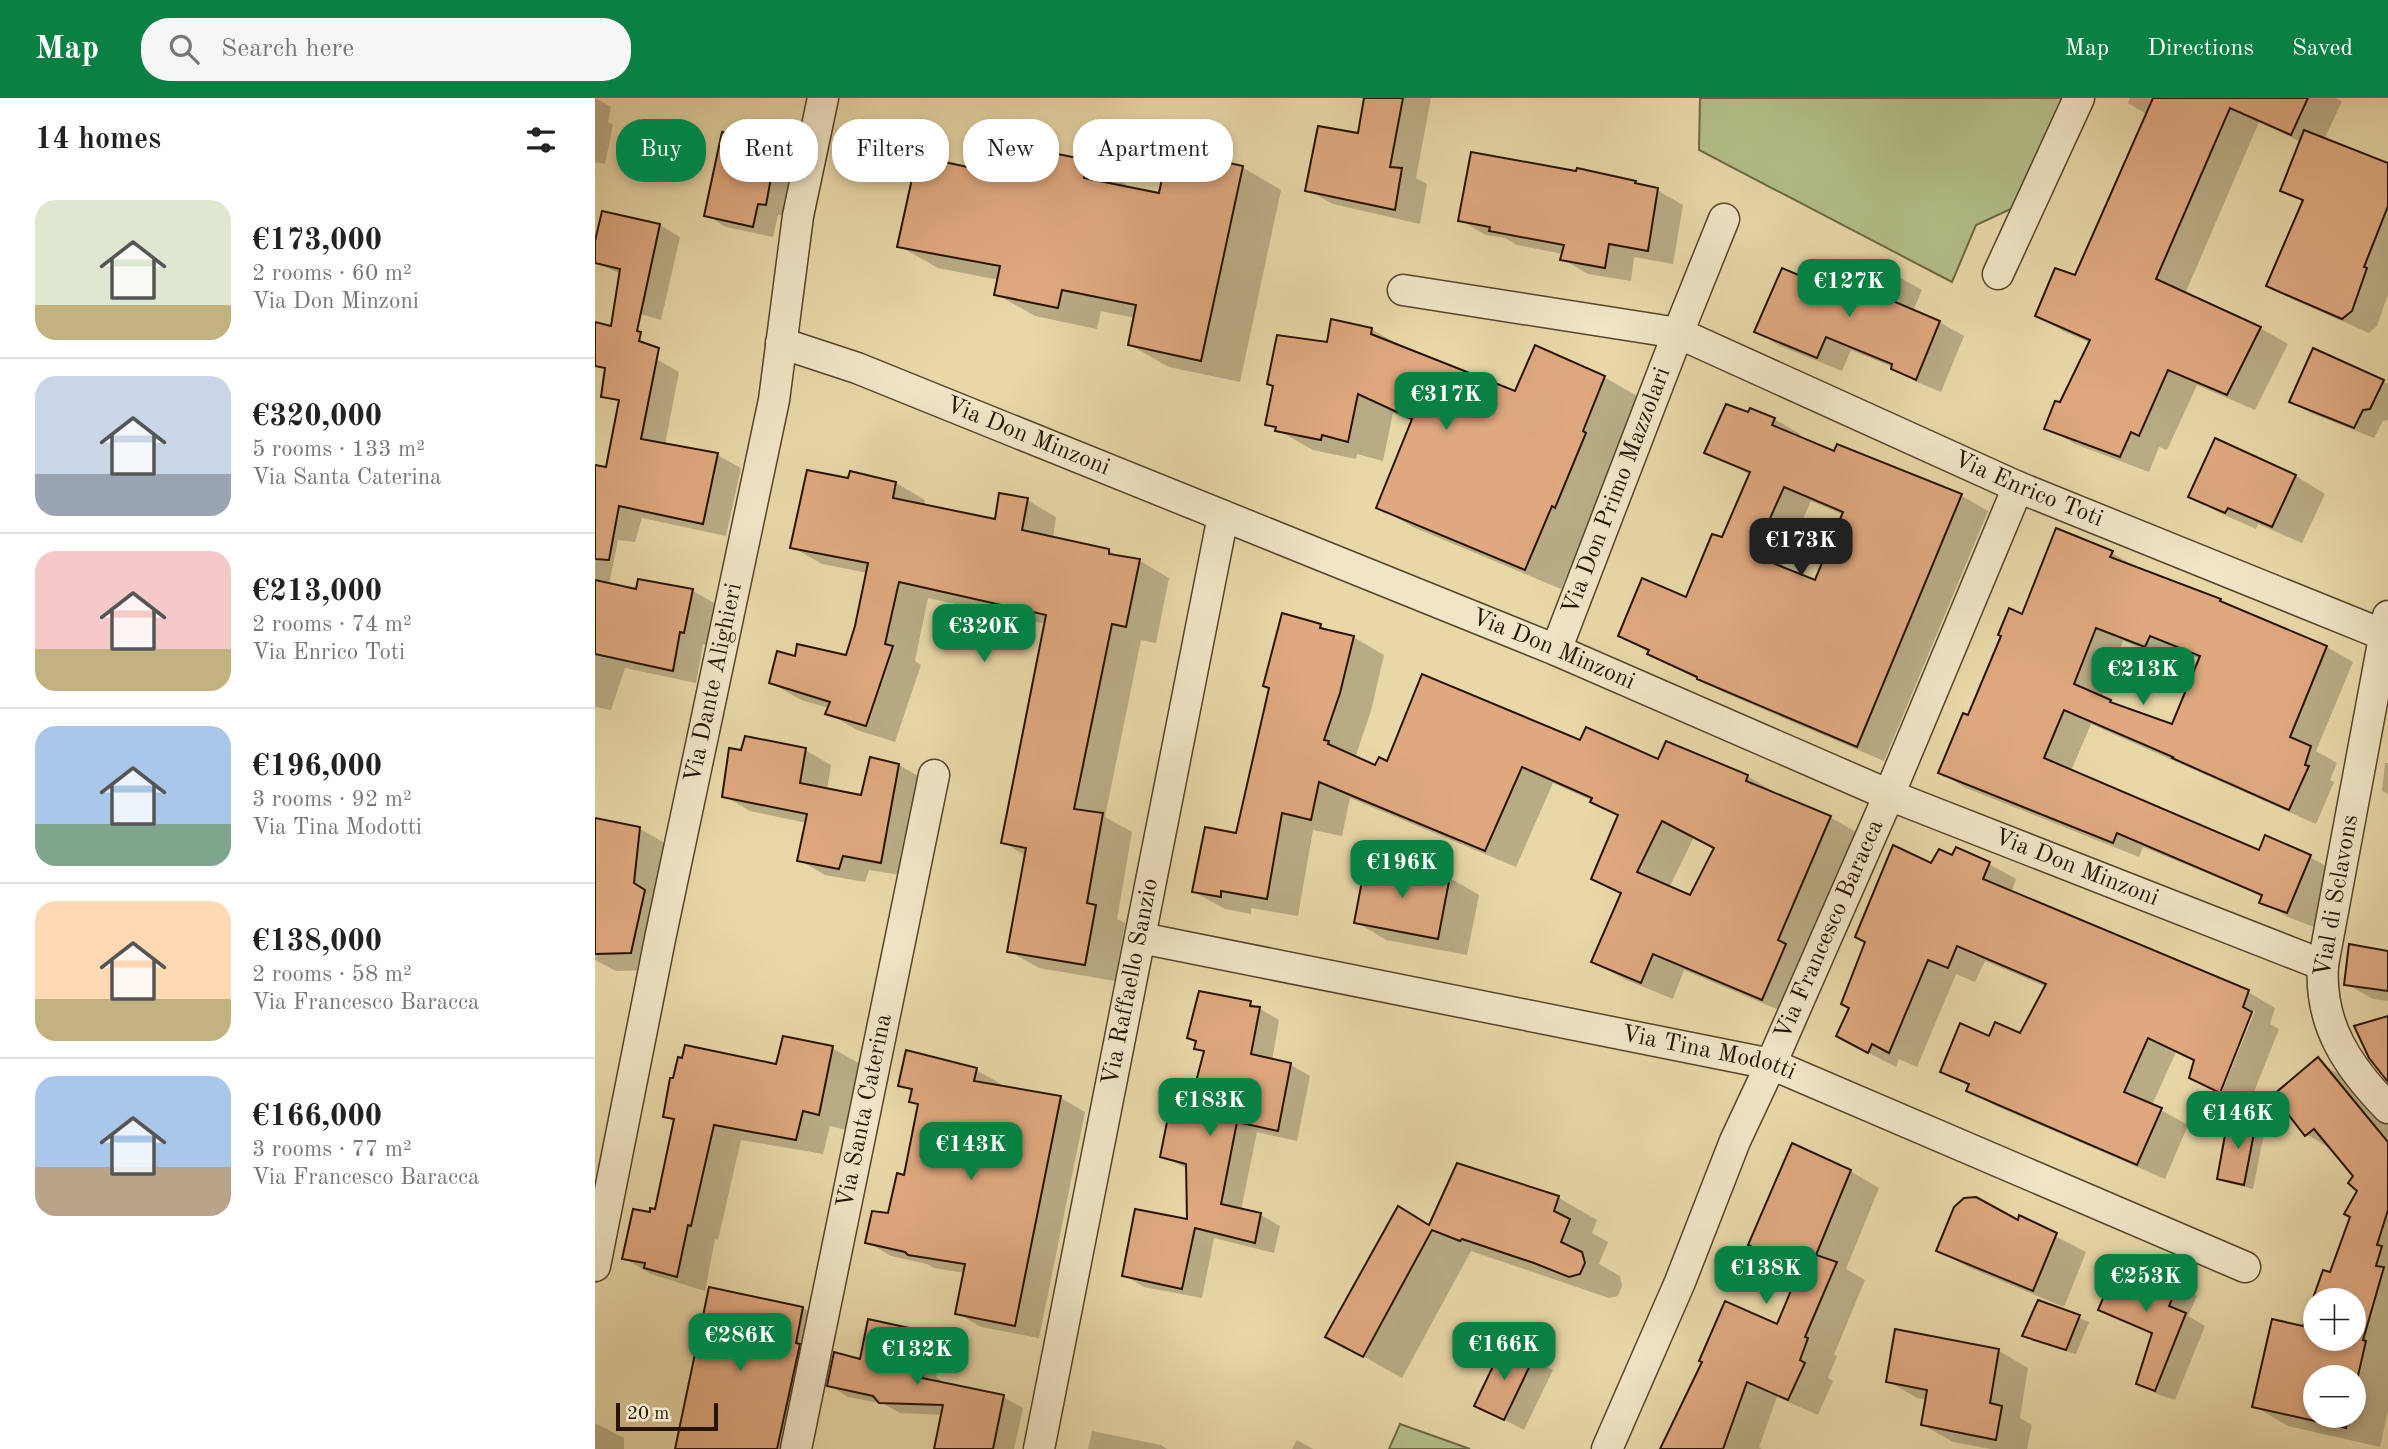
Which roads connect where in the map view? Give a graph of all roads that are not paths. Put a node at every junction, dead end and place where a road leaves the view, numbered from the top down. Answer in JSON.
{"nodes":[{"id":1,"x":823,"y":98,"type":"edge"},
{"id":2,"x":2079,"y":98,"type":"edge"},
{"id":3,"x":1724,"y":219,"type":"dead end"},
{"id":4,"x":1998,"y":274,"type":"dead end"},
{"id":5,"x":1403,"y":290,"type":"dead end"},
{"id":6,"x":1678,"y":333,"type":"junction"},
{"id":7,"x":781,"y":343,"type":"junction"},
{"id":8,"x":2018,"y":487,"type":"junction"},
{"id":9,"x":1223,"y":516,"type":"junction"},
{"id":10,"x":2386,"y":625,"type":"edge"},
{"id":11,"x":1556,"y":650,"type":"junction"},
{"id":12,"x":2380,"y":708,"type":"edge"},
{"id":13,"x":935,"y":775,"type":"dead end"},
{"id":14,"x":1889,"y":795,"type":"junction"},
{"id":15,"x":1141,"y":938,"type":"junction"},
{"id":16,"x":2323,"y":965,"type":"junction"},
{"id":17,"x":1772,"y":1064,"type":"junction"},
{"id":18,"x":2388,"y":1108,"type":"edge"},
{"id":19,"x":595,"y":1265,"type":"edge"},
{"id":20,"x":2245,"y":1267,"type":"dead end"},
{"id":21,"x":796,"y":1449,"type":"edge"},
{"id":22,"x":1039,"y":1449,"type":"edge"},
{"id":23,"x":1607,"y":1449,"type":"edge"}],
"edges":[{"from":1,"to":7,"type":"street","name":"Via Dante Alighieri"},
{"from":2,"to":4,"type":"street"},
{"from":3,"to":6,"type":"street","name":"Via Don Primo Mazzolari"},
{"from":5,"to":6,"type":"street","name":"Via Don Primo Mazzolari"},
{"from":6,"to":8,"type":"street","name":"Via Enrico Toti"},
{"from":6,"to":11,"type":"street","name":"Via Don Primo Mazzolari"},
{"from":7,"to":9,"type":"street","name":"Via Don Minzoni"},
{"from":7,"to":19,"type":"street","name":"Via Dante Alighieri"},
{"from":8,"to":10,"type":"street","name":"Via Enrico Toti"},
{"from":8,"to":14,"type":"street","name":"Via Francesco Baracca"},
{"from":9,"to":11,"type":"street","name":"Via Don Minzoni"},
{"from":9,"to":15,"type":"street","name":"Via Raffaello Sanzio"},
{"from":10,"to":12,"type":"street","name":"Vial di Sclavons"},
{"from":11,"to":14,"type":"street","name":"Via Don Minzoni"},
{"from":12,"to":16,"type":"street","name":"Vial di Sclavons"},
{"from":13,"to":21,"type":"street","name":"Via Santa Caterina"},
{"from":14,"to":16,"type":"street","name":"Via Don Minzoni"},
{"from":14,"to":17,"type":"street","name":"Via Francesco Baracca"},
{"from":15,"to":17,"type":"street","name":"Via Tina Modotti"},
{"from":15,"to":22,"type":"street","name":"Via Raffaello Sanzio"},
{"from":16,"to":18,"type":"street","name":"Vial di Sclavons"},
{"from":17,"to":20,"type":"street","name":"Via Tina Modotti"},
{"from":17,"to":23,"type":"street","name":"Via Francesco Baracca"}]}
